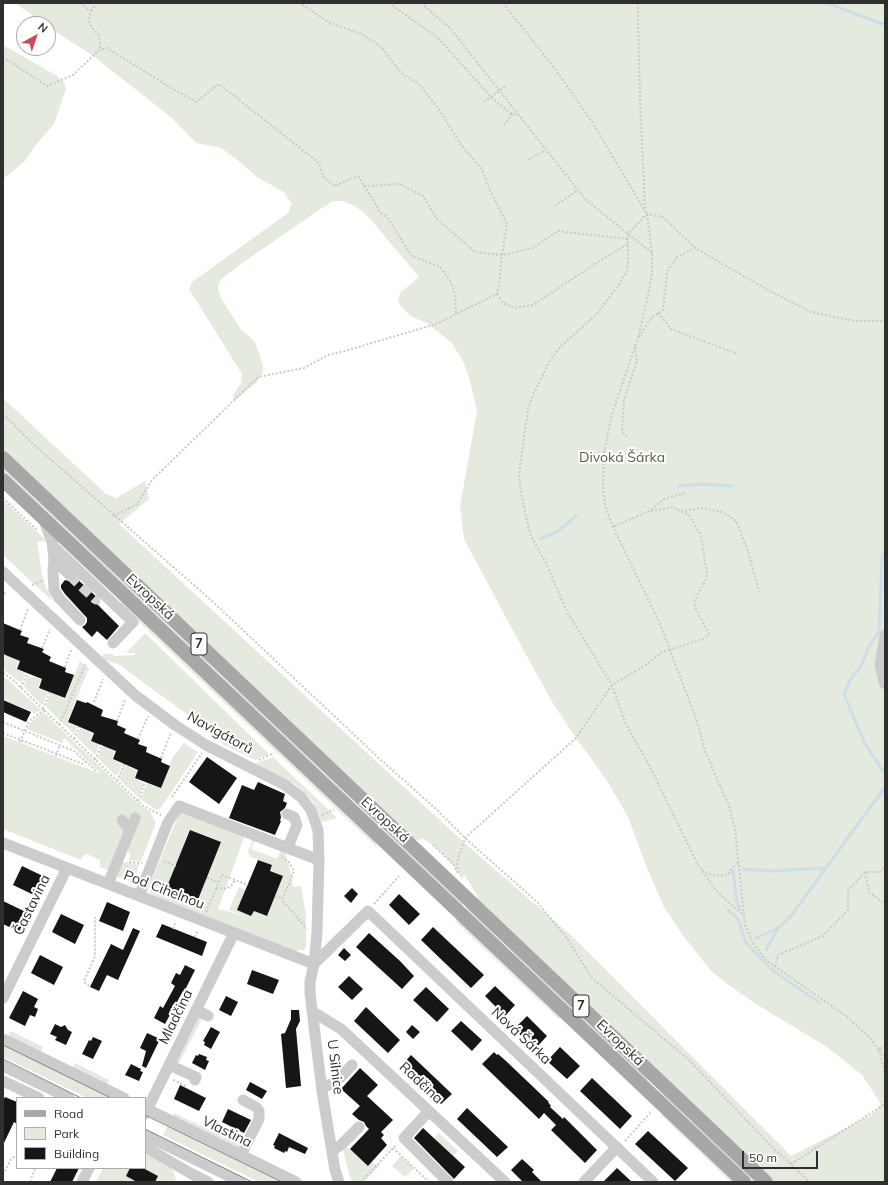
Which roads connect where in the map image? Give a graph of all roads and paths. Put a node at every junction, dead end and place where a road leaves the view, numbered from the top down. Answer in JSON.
{"nodes":[{"id":1,"x":80,"y":3,"type":"edge"},
{"id":2,"x":97,"y":3,"type":"edge"},
{"id":3,"x":300,"y":3,"type":"edge"},
{"id":4,"x":389,"y":3,"type":"edge"},
{"id":5,"x":420,"y":3,"type":"edge"},
{"id":6,"x":503,"y":3,"type":"edge"},
{"id":7,"x":638,"y":3,"type":"edge"},
{"id":8,"x":91,"y":11,"type":"junction"},
{"id":9,"x":99,"y":50,"type":"junction"},
{"id":10,"x":3,"y":57,"type":"edge"},
{"id":11,"x":506,"y":86,"type":"dead end"},
{"id":12,"x":500,"y":91,"type":"junction"},
{"id":13,"x":491,"y":97,"type":"junction"},
{"id":14,"x":484,"y":102,"type":"dead end"},
{"id":15,"x":513,"y":114,"type":"junction"},
{"id":16,"x":519,"y":115,"type":"junction"},
{"id":17,"x":504,"y":125,"type":"dead end"},
{"id":18,"x":546,"y":150,"type":"junction"},
{"id":19,"x":528,"y":160,"type":"dead end"},
{"id":20,"x":364,"y":186,"type":"junction"},
{"id":21,"x":578,"y":190,"type":"junction"},
{"id":22,"x":555,"y":206,"type":"dead end"},
{"id":23,"x":645,"y":210,"type":"junction"},
{"id":24,"x":647,"y":214,"type":"junction"},
{"id":25,"x":628,"y":234,"type":"junction"},
{"id":26,"x":628,"y":239,"type":"junction"},
{"id":27,"x":628,"y":244,"type":"junction"},
{"id":28,"x":695,"y":248,"type":"junction"},
{"id":29,"x":652,"y":253,"type":"junction"},
{"id":30,"x":502,"y":255,"type":"junction"},
{"id":31,"x":497,"y":294,"type":"junction"},
{"id":32,"x":456,"y":314,"type":"junction"},
{"id":33,"x":658,"y":314,"type":"junction"},
{"id":34,"x":885,"y":321,"type":"edge"},
{"id":35,"x":638,"y":338,"type":"junction"},
{"id":36,"x":635,"y":345,"type":"junction"},
{"id":37,"x":738,"y":354,"type":"dead end"},
{"id":38,"x":3,"y":414,"type":"edge"},
{"id":39,"x":627,"y":436,"type":"dead end"},
{"id":40,"x":3,"y":458,"type":"edge"},
{"id":41,"x":3,"y":480,"type":"edge"},
{"id":42,"x":685,"y":493,"type":"dead end"},
{"id":43,"x":3,"y":498,"type":"edge"},
{"id":44,"x":680,"y":511,"type":"junction"},
{"id":45,"x":647,"y":512,"type":"junction"},
{"id":46,"x":114,"y":516,"type":"junction"},
{"id":47,"x":43,"y":518,"type":"junction"},
{"id":48,"x":613,"y":527,"type":"junction"},
{"id":49,"x":38,"y":532,"type":"dead end"},
{"id":50,"x":53,"y":546,"type":"junction"},
{"id":51,"x":53,"y":565,"type":"junction"},
{"id":52,"x":3,"y":572,"type":"edge"},
{"id":53,"x":70,"y":575,"type":"tunnel mouth"},
{"id":54,"x":19,"y":586,"type":"junction"},
{"id":55,"x":7,"y":588,"type":"dead end"},
{"id":56,"x":759,"y":592,"type":"dead end"},
{"id":57,"x":3,"y":598,"type":"edge"},
{"id":58,"x":127,"y":598,"type":"junction"},
{"id":59,"x":105,"y":599,"type":"junction"},
{"id":60,"x":29,"y":608,"type":"dead end"},
{"id":61,"x":80,"y":620,"type":"dead end"},
{"id":62,"x":50,"y":629,"type":"dead end"},
{"id":63,"x":20,"y":630,"type":"dead end"},
{"id":64,"x":885,"y":635,"type":"edge"},
{"id":65,"x":113,"y":643,"type":"dead end"},
{"id":66,"x":42,"y":648,"type":"dead end"},
{"id":67,"x":72,"y":649,"type":"dead end"},
{"id":68,"x":670,"y":649,"type":"junction"},
{"id":69,"x":5,"y":655,"type":"dead end"},
{"id":70,"x":3,"y":659,"type":"edge"},
{"id":71,"x":86,"y":663,"type":"dead end"},
{"id":72,"x":65,"y":667,"type":"dead end"},
{"id":73,"x":3,"y":673,"type":"edge"},
{"id":74,"x":27,"y":673,"type":"dead end"},
{"id":75,"x":103,"y":678,"type":"dead end"},
{"id":76,"x":885,"y":684,"type":"edge"},
{"id":77,"x":612,"y":685,"type":"junction"},
{"id":78,"x":21,"y":688,"type":"junction"},
{"id":79,"x":50,"y":692,"type":"dead end"},
{"id":80,"x":126,"y":698,"type":"dead end"},
{"id":81,"x":94,"y":702,"type":"dead end"},
{"id":82,"x":43,"y":710,"type":"junction"},
{"id":83,"x":148,"y":716,"type":"dead end"},
{"id":84,"x":117,"y":721,"type":"dead end"},
{"id":85,"x":3,"y":722,"type":"edge"},
{"id":86,"x":59,"y":725,"type":"junction"},
{"id":87,"x":80,"y":727,"type":"dead end"},
{"id":88,"x":25,"y":731,"type":"junction"},
{"id":89,"x":171,"y":732,"type":"dead end"},
{"id":90,"x":3,"y":733,"type":"edge"},
{"id":91,"x":74,"y":739,"type":"junction"},
{"id":92,"x":138,"y":739,"type":"dead end"},
{"id":93,"x":20,"y":741,"type":"junction"},
{"id":94,"x":60,"y":745,"type":"junction"},
{"id":95,"x":102,"y":745,"type":"dead end"},
{"id":96,"x":56,"y":755,"type":"junction"},
{"id":97,"x":161,"y":758,"type":"dead end"},
{"id":98,"x":95,"y":760,"type":"junction"},
{"id":99,"x":83,"y":764,"type":"dead end"},
{"id":100,"x":124,"y":764,"type":"dead end"},
{"id":101,"x":96,"y":771,"type":"dead end"},
{"id":102,"x":117,"y":781,"type":"junction"},
{"id":103,"x":146,"y":782,"type":"dead end"},
{"id":104,"x":138,"y":801,"type":"junction"},
{"id":105,"x":287,"y":814,"type":"dead end"},
{"id":106,"x":160,"y":815,"type":"dead end"},
{"id":107,"x":135,"y":818,"type":"dead end"},
{"id":108,"x":122,"y":820,"type":"dead end"},
{"id":109,"x":130,"y":831,"type":"junction"},
{"id":110,"x":465,"y":838,"type":"junction"},
{"id":111,"x":3,"y":842,"type":"edge"},
{"id":112,"x":433,"y":845,"type":"dead end"},
{"id":113,"x":284,"y":846,"type":"junction"},
{"id":114,"x":154,"y":857,"type":"junction"},
{"id":115,"x":319,"y":860,"type":"junction"},
{"id":116,"x":738,"y":860,"type":"junction"},
{"id":117,"x":129,"y":862,"type":"dead end"},
{"id":118,"x":143,"y":862,"type":"dead end"},
{"id":119,"x":176,"y":866,"type":"dead end"},
{"id":120,"x":885,"y":866,"type":"edge"},
{"id":121,"x":67,"y":868,"type":"junction"},
{"id":122,"x":701,"y":870,"type":"junction"},
{"id":123,"x":865,"y":872,"type":"junction"},
{"id":124,"x":399,"y":876,"type":"dead end"},
{"id":125,"x":207,"y":878,"type":"dead end"},
{"id":126,"x":236,"y":880,"type":"junction"},
{"id":127,"x":219,"y":882,"type":"junction"},
{"id":128,"x":108,"y":884,"type":"junction"},
{"id":129,"x":248,"y":885,"type":"dead end"},
{"id":130,"x":216,"y":888,"type":"junction"},
{"id":131,"x":139,"y":896,"type":"junction"},
{"id":132,"x":275,"y":896,"type":"dead end"},
{"id":133,"x":283,"y":899,"type":"junction"},
{"id":134,"x":885,"y":904,"type":"edge"},
{"id":135,"x":368,"y":911,"type":"junction"},
{"id":136,"x":205,"y":915,"type":"dead end"},
{"id":137,"x":744,"y":915,"type":"junction"},
{"id":138,"x":95,"y":917,"type":"dead end"},
{"id":139,"x":177,"y":918,"type":"dead end"},
{"id":140,"x":199,"y":927,"type":"dead end"},
{"id":141,"x":173,"y":928,"type":"dead end"},
{"id":142,"x":309,"y":931,"type":"dead end"},
{"id":143,"x":234,"y":933,"type":"junction"},
{"id":144,"x":195,"y":937,"type":"dead end"},
{"id":145,"x":314,"y":964,"type":"junction"},
{"id":146,"x":775,"y":967,"type":"junction"},
{"id":147,"x":89,"y":986,"type":"dead end"},
{"id":148,"x":3,"y":998,"type":"edge"},
{"id":149,"x":196,"y":1010,"type":"junction"},
{"id":150,"x":313,"y":1012,"type":"junction"},
{"id":151,"x":208,"y":1016,"type":"dead end"},
{"id":152,"x":3,"y":1039,"type":"edge"},
{"id":153,"x":885,"y":1045,"type":"edge"},
{"id":154,"x":879,"y":1050,"type":"junction"},
{"id":155,"x":885,"y":1057,"type":"edge"},
{"id":156,"x":169,"y":1065,"type":"junction"},
{"id":157,"x":352,"y":1065,"type":"dead end"},
{"id":158,"x":3,"y":1066,"type":"edge"},
{"id":159,"x":885,"y":1074,"type":"edge"},
{"id":160,"x":173,"y":1080,"type":"dead end"},
{"id":161,"x":3,"y":1081,"type":"edge"},
{"id":162,"x":192,"y":1084,"type":"joint"},
{"id":163,"x":322,"y":1088,"type":"junction"},
{"id":164,"x":37,"y":1097,"type":"edge"},
{"id":165,"x":67,"y":1097,"type":"edge"},
{"id":166,"x":122,"y":1097,"type":"edge"},
{"id":167,"x":243,"y":1100,"type":"dead end"},
{"id":168,"x":885,"y":1101,"type":"edge"},
{"id":169,"x":429,"y":1110,"type":"junction"},
{"id":170,"x":146,"y":1111,"type":"edge"},
{"id":171,"x":651,"y":1112,"type":"dead end"},
{"id":172,"x":359,"y":1127,"type":"dead end"},
{"id":173,"x":146,"y":1136,"type":"edge"},
{"id":174,"x":399,"y":1143,"type":"dead end"},
{"id":175,"x":619,"y":1145,"type":"junction"},
{"id":176,"x":146,"y":1148,"type":"edge"},
{"id":177,"x":393,"y":1148,"type":"junction"},
{"id":178,"x":332,"y":1151,"type":"junction"},
{"id":179,"x":242,"y":1155,"type":"junction"},
{"id":180,"x":16,"y":1156,"type":"edge"},
{"id":181,"x":791,"y":1164,"type":"junction"},
{"id":182,"x":35,"y":1169,"type":"edge"},
{"id":183,"x":88,"y":1169,"type":"edge"},
{"id":184,"x":3,"y":1175,"type":"edge"},
{"id":185,"x":189,"y":1178,"type":"edge"},
{"id":186,"x":335,"y":1179,"type":"edge"},
{"id":187,"x":30,"y":1182,"type":"edge"},
{"id":188,"x":82,"y":1182,"type":"edge"},
{"id":189,"x":208,"y":1182,"type":"edge"},
{"id":190,"x":241,"y":1182,"type":"edge"},
{"id":191,"x":296,"y":1182,"type":"edge"},
{"id":192,"x":360,"y":1182,"type":"edge"},
{"id":193,"x":429,"y":1182,"type":"edge"},
{"id":194,"x":448,"y":1182,"type":"edge"},
{"id":195,"x":505,"y":1182,"type":"edge"},
{"id":196,"x":585,"y":1182,"type":"edge"},
{"id":197,"x":653,"y":1182,"type":"edge"},
{"id":198,"x":744,"y":1182,"type":"edge"},
{"id":199,"x":766,"y":1182,"type":"edge"},
{"id":200,"x":810,"y":1182,"type":"edge"}],
"edges":[{"from":1,"to":8,"type":"path"},
{"from":2,"to":8,"type":"path"},
{"from":3,"to":30,"type":"path"},
{"from":4,"to":13,"type":"path"},
{"from":5,"to":12,"type":"path"},
{"from":6,"to":23,"type":"path"},
{"from":7,"to":23,"type":"path"},
{"from":8,"to":9,"type":"path"},
{"from":9,"to":10,"type":"path"},
{"from":9,"to":20,"type":"path"},
{"from":11,"to":12,"type":"path"},
{"from":12,"to":13,"type":"path"},
{"from":12,"to":16,"type":"path"},
{"from":13,"to":14,"type":"path"},
{"from":13,"to":15,"type":"path"},
{"from":15,"to":16,"type":"path"},
{"from":15,"to":17,"type":"path"},
{"from":16,"to":18,"type":"path"},
{"from":18,"to":19,"type":"path"},
{"from":18,"to":21,"type":"path"},
{"from":20,"to":30,"type":"path"},
{"from":20,"to":32,"type":"path"},
{"from":21,"to":22,"type":"path"},
{"from":21,"to":25,"type":"path"},
{"from":23,"to":24,"type":"path"},
{"from":24,"to":25,"type":"path"},
{"from":24,"to":28,"type":"path"},
{"from":24,"to":29,"type":"path"},
{"from":25,"to":26,"type":"path"},
{"from":25,"to":29,"type":"path"},
{"from":26,"to":27,"type":"path"},
{"from":26,"to":30,"type":"path"},
{"from":27,"to":31,"type":"path"},
{"from":27,"to":77,"type":"path"},
{"from":28,"to":33,"type":"path"},
{"from":28,"to":34,"type":"path"},
{"from":29,"to":35,"type":"path"},
{"from":30,"to":31,"type":"path"},
{"from":31,"to":32,"type":"path"},
{"from":32,"to":46,"type":"path"},
{"from":33,"to":35,"type":"path"},
{"from":33,"to":37,"type":"path"},
{"from":35,"to":36,"type":"path"},
{"from":36,"to":39,"type":"path"},
{"from":36,"to":48,"type":"path"},
{"from":38,"to":46,"type":"path"},
{"from":40,"to":199,"type":"main road","name":"Evropská","number":"7"},
{"from":41,"to":47,"type":"main road","name":"Evropská","number":"7"},
{"from":42,"to":45,"type":"path"},
{"from":43,"to":49,"type":"path"},
{"from":44,"to":45,"type":"path"},
{"from":44,"to":56,"type":"path"},
{"from":44,"to":68,"type":"path"},
{"from":45,"to":48,"type":"path"},
{"from":46,"to":110,"type":"path"},
{"from":47,"to":50,"type":"street"},
{"from":47,"to":58,"type":"main road","name":"Evropská","number":"7"},
{"from":48,"to":68,"type":"path"},
{"from":50,"to":51,"type":"street"},
{"from":50,"to":59,"type":"street"},
{"from":51,"to":53,"type":"street"},
{"from":51,"to":54,"type":"path"},
{"from":51,"to":61,"type":"street"},
{"from":52,"to":54,"type":"street","name":"Navigátorů"},
{"from":54,"to":115,"type":"street","name":"Navigátorů"},
{"from":55,"to":57,"type":"path"},
{"from":58,"to":59,"type":"street"},
{"from":58,"to":198,"type":"main road","name":"Evropská","number":"7"},
{"from":59,"to":65,"type":"street"},
{"from":60,"to":63,"type":"path"},
{"from":62,"to":66,"type":"path"},
{"from":64,"to":76,"type":"street"},
{"from":67,"to":72,"type":"path"},
{"from":68,"to":77,"type":"path"},
{"from":68,"to":116,"type":"path"},
{"from":69,"to":70,"type":"path"},
{"from":71,"to":86,"type":"path"},
{"from":73,"to":78,"type":"path"},
{"from":74,"to":78,"type":"path"},
{"from":75,"to":81,"type":"path"},
{"from":77,"to":110,"type":"path"},
{"from":77,"to":122,"type":"path"},
{"from":78,"to":82,"type":"path"},
{"from":79,"to":82,"type":"path"},
{"from":80,"to":84,"type":"path"},
{"from":82,"to":86,"type":"path"},
{"from":82,"to":88,"type":"path"},
{"from":83,"to":92,"type":"path"},
{"from":85,"to":88,"type":"path"},
{"from":86,"to":91,"type":"path"},
{"from":87,"to":91,"type":"path"},
{"from":88,"to":93,"type":"path"},
{"from":88,"to":94,"type":"path"},
{"from":89,"to":97,"type":"path"},
{"from":90,"to":93,"type":"path"},
{"from":91,"to":98,"type":"path"},
{"from":93,"to":96,"type":"path"},
{"from":94,"to":96,"type":"path"},
{"from":94,"to":101,"type":"path"},
{"from":95,"to":98,"type":"path"},
{"from":96,"to":99,"type":"path"},
{"from":98,"to":102,"type":"path"},
{"from":100,"to":102,"type":"path"},
{"from":102,"to":104,"type":"path"},
{"from":103,"to":104,"type":"path"},
{"from":104,"to":106,"type":"path"},
{"from":105,"to":113,"type":"street"},
{"from":107,"to":109,"type":"street"},
{"from":108,"to":109,"type":"street"},
{"from":109,"to":128,"type":"street"},
{"from":110,"to":112,"type":"path"},
{"from":110,"to":181,"type":"path"},
{"from":111,"to":121,"type":"street","name":"Pod Cihelnou"},
{"from":113,"to":114,"type":"street"},
{"from":113,"to":115,"type":"street"},
{"from":113,"to":133,"type":"path"},
{"from":114,"to":119,"type":"path"},
{"from":114,"to":131,"type":"street"},
{"from":115,"to":145,"type":"street","name":"Navigátorů"},
{"from":116,"to":122,"type":"path"},
{"from":116,"to":137,"type":"path"},
{"from":117,"to":118,"type":"path"},
{"from":120,"to":123,"type":"path"},
{"from":121,"to":128,"type":"street","name":"Pod Cihelnou"},
{"from":121,"to":148,"type":"street","name":"Častavina"},
{"from":122,"to":137,"type":"path"},
{"from":123,"to":134,"type":"path"},
{"from":123,"to":146,"type":"path"},
{"from":124,"to":135,"type":"path"},
{"from":125,"to":127,"type":"path"},
{"from":126,"to":127,"type":"path"},
{"from":126,"to":129,"type":"path"},
{"from":126,"to":130,"type":"path"},
{"from":127,"to":130,"type":"path"},
{"from":128,"to":131,"type":"street","name":"Pod Cihelnou"},
{"from":130,"to":136,"type":"path"},
{"from":131,"to":143,"type":"street","name":"Pod Cihelnou"},
{"from":132,"to":133,"type":"path"},
{"from":133,"to":142,"type":"path"},
{"from":135,"to":145,"type":"street"},
{"from":135,"to":175,"type":"street","name":"Nová Šárka"},
{"from":137,"to":146,"type":"path"},
{"from":138,"to":147,"type":"path"},
{"from":139,"to":141,"type":"path"},
{"from":140,"to":144,"type":"path"},
{"from":143,"to":145,"type":"street","name":"Pod Cihelnou"},
{"from":143,"to":149,"type":"street","name":"Mladčina"},
{"from":145,"to":150,"type":"street","name":"U Silnice"},
{"from":146,"to":154,"type":"path"},
{"from":149,"to":151,"type":"street"},
{"from":149,"to":156,"type":"street","name":"Mladčina"},
{"from":150,"to":163,"type":"street","name":"U Silnice"},
{"from":150,"to":169,"type":"street","name":"Radčina"},
{"from":152,"to":166,"type":"street"},
{"from":153,"to":154,"type":"path"},
{"from":154,"to":155,"type":"path"},
{"from":154,"to":159,"type":"path"},
{"from":156,"to":162,"type":"street"},
{"from":156,"to":170,"type":"street","name":"Mladčina"},
{"from":157,"to":163,"type":"street"},
{"from":158,"to":165,"type":"street"},
{"from":160,"to":162,"type":"path"},
{"from":161,"to":164,"type":"street"},
{"from":163,"to":178,"type":"street","name":"U Silnice"},
{"from":167,"to":179,"type":"street"},
{"from":168,"to":181,"type":"path"},
{"from":169,"to":194,"type":"street"},
{"from":169,"to":195,"type":"street","name":"Radčina"},
{"from":170,"to":179,"type":"street","name":"Vlastina"},
{"from":171,"to":175,"type":"path"},
{"from":172,"to":178,"type":"street"},
{"from":173,"to":190,"type":"street"},
{"from":174,"to":177,"type":"path"},
{"from":175,"to":196,"type":"street"},
{"from":175,"to":197,"type":"street","name":"Nová Šárka"},
{"from":176,"to":185,"type":"street"},
{"from":177,"to":192,"type":"path"},
{"from":177,"to":193,"type":"path"},
{"from":178,"to":186,"type":"street","name":"U Silnice"},
{"from":179,"to":191,"type":"street","name":"Vlastina"},
{"from":180,"to":184,"type":"path"},
{"from":181,"to":200,"type":"path"},
{"from":182,"to":187,"type":"path"},
{"from":183,"to":188,"type":"street"},
{"from":185,"to":189,"type":"street"}]}
